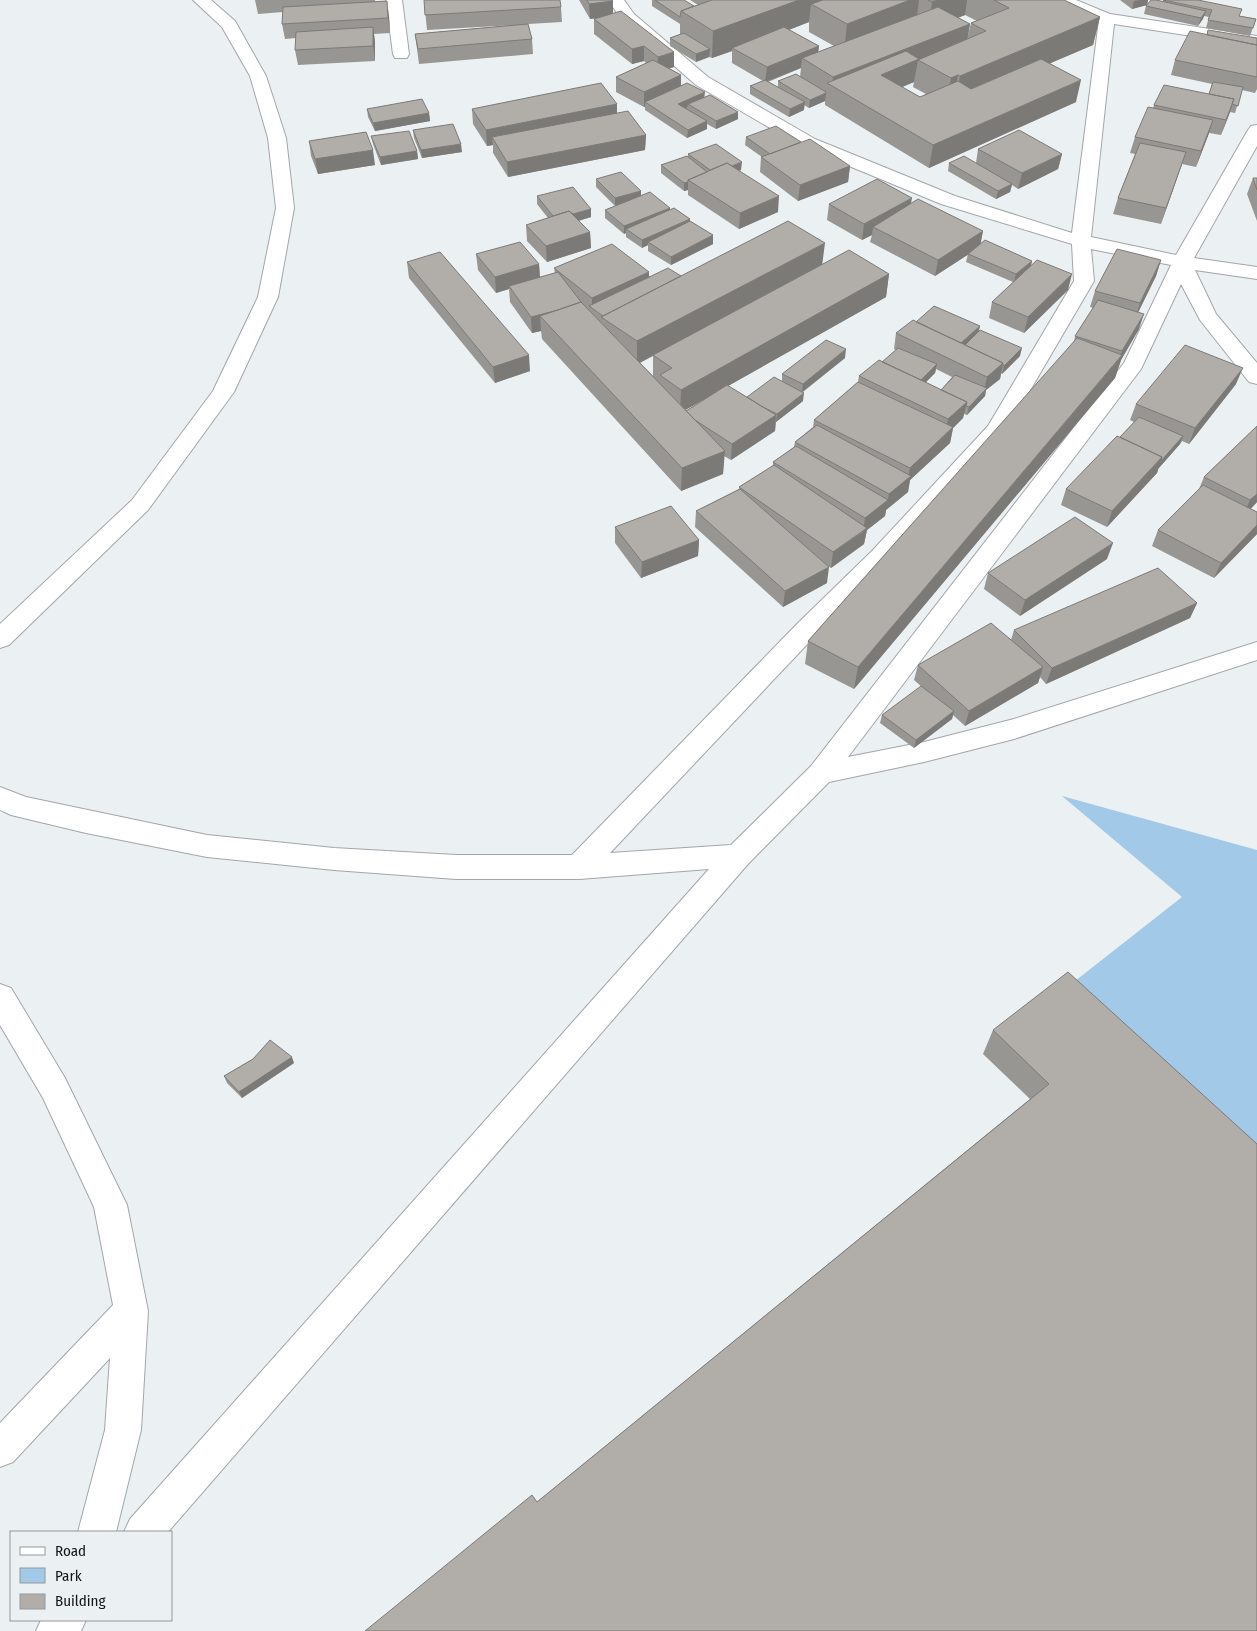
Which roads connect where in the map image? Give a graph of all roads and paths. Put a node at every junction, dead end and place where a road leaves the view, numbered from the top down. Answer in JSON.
{"nodes":[{"id":1,"x":201,"y":0,"type":"edge"},
{"id":2,"x":394,"y":0,"type":"edge"},
{"id":3,"x":616,"y":0,"type":"edge"},
{"id":4,"x":1062,"y":0,"type":"edge"},
{"id":5,"x":1108,"y":18,"type":"junction"},
{"id":6,"x":1257,"y":41,"type":"edge"},
{"id":7,"x":401,"y":54,"type":"dead end"},
{"id":8,"x":1257,"y":130,"type":"edge"},
{"id":9,"x":1081,"y":241,"type":"junction"},
{"id":10,"x":1182,"y":262,"type":"junction"},
{"id":11,"x":1257,"y":274,"type":"edge"},
{"id":12,"x":1257,"y":377,"type":"edge"},
{"id":13,"x":0,"y":639,"type":"edge"},
{"id":14,"x":1257,"y":651,"type":"edge"},
{"id":15,"x":821,"y":773,"type":"junction"},
{"id":16,"x":0,"y":798,"type":"edge"},
{"id":17,"x":738,"y":856,"type":"junction"},
{"id":18,"x":579,"y":867,"type":"junction"},
{"id":19,"x":0,"y":998,"type":"edge"},
{"id":20,"x":131,"y":1310,"type":"junction"},
{"id":21,"x":0,"y":1449,"type":"edge"},
{"id":22,"x":97,"y":1531,"type":"edge"},
{"id":23,"x":144,"y":1531,"type":"edge"},
{"id":24,"x":65,"y":1621,"type":"edge"},
{"id":25,"x":56,"y":1631,"type":"edge"}],
"edges":[{"from":1,"to":13,"type":"street"},
{"from":2,"to":7,"type":"street"},
{"from":3,"to":9,"type":"street"},
{"from":4,"to":5,"type":"street"},
{"from":5,"to":6,"type":"street"},
{"from":5,"to":9,"type":"street"},
{"from":8,"to":10,"type":"street"},
{"from":9,"to":10,"type":"street"},
{"from":9,"to":18,"type":"street"},
{"from":10,"to":11,"type":"street"},
{"from":10,"to":12,"type":"street"},
{"from":10,"to":15,"type":"street"},
{"from":14,"to":15,"type":"street"},
{"from":15,"to":17,"type":"street"},
{"from":16,"to":18,"type":"street"},
{"from":17,"to":18,"type":"street"},
{"from":17,"to":23,"type":"street"},
{"from":19,"to":20,"type":"street"},
{"from":20,"to":21,"type":"street"},
{"from":20,"to":22,"type":"street"},
{"from":24,"to":25,"type":"street"}]}
